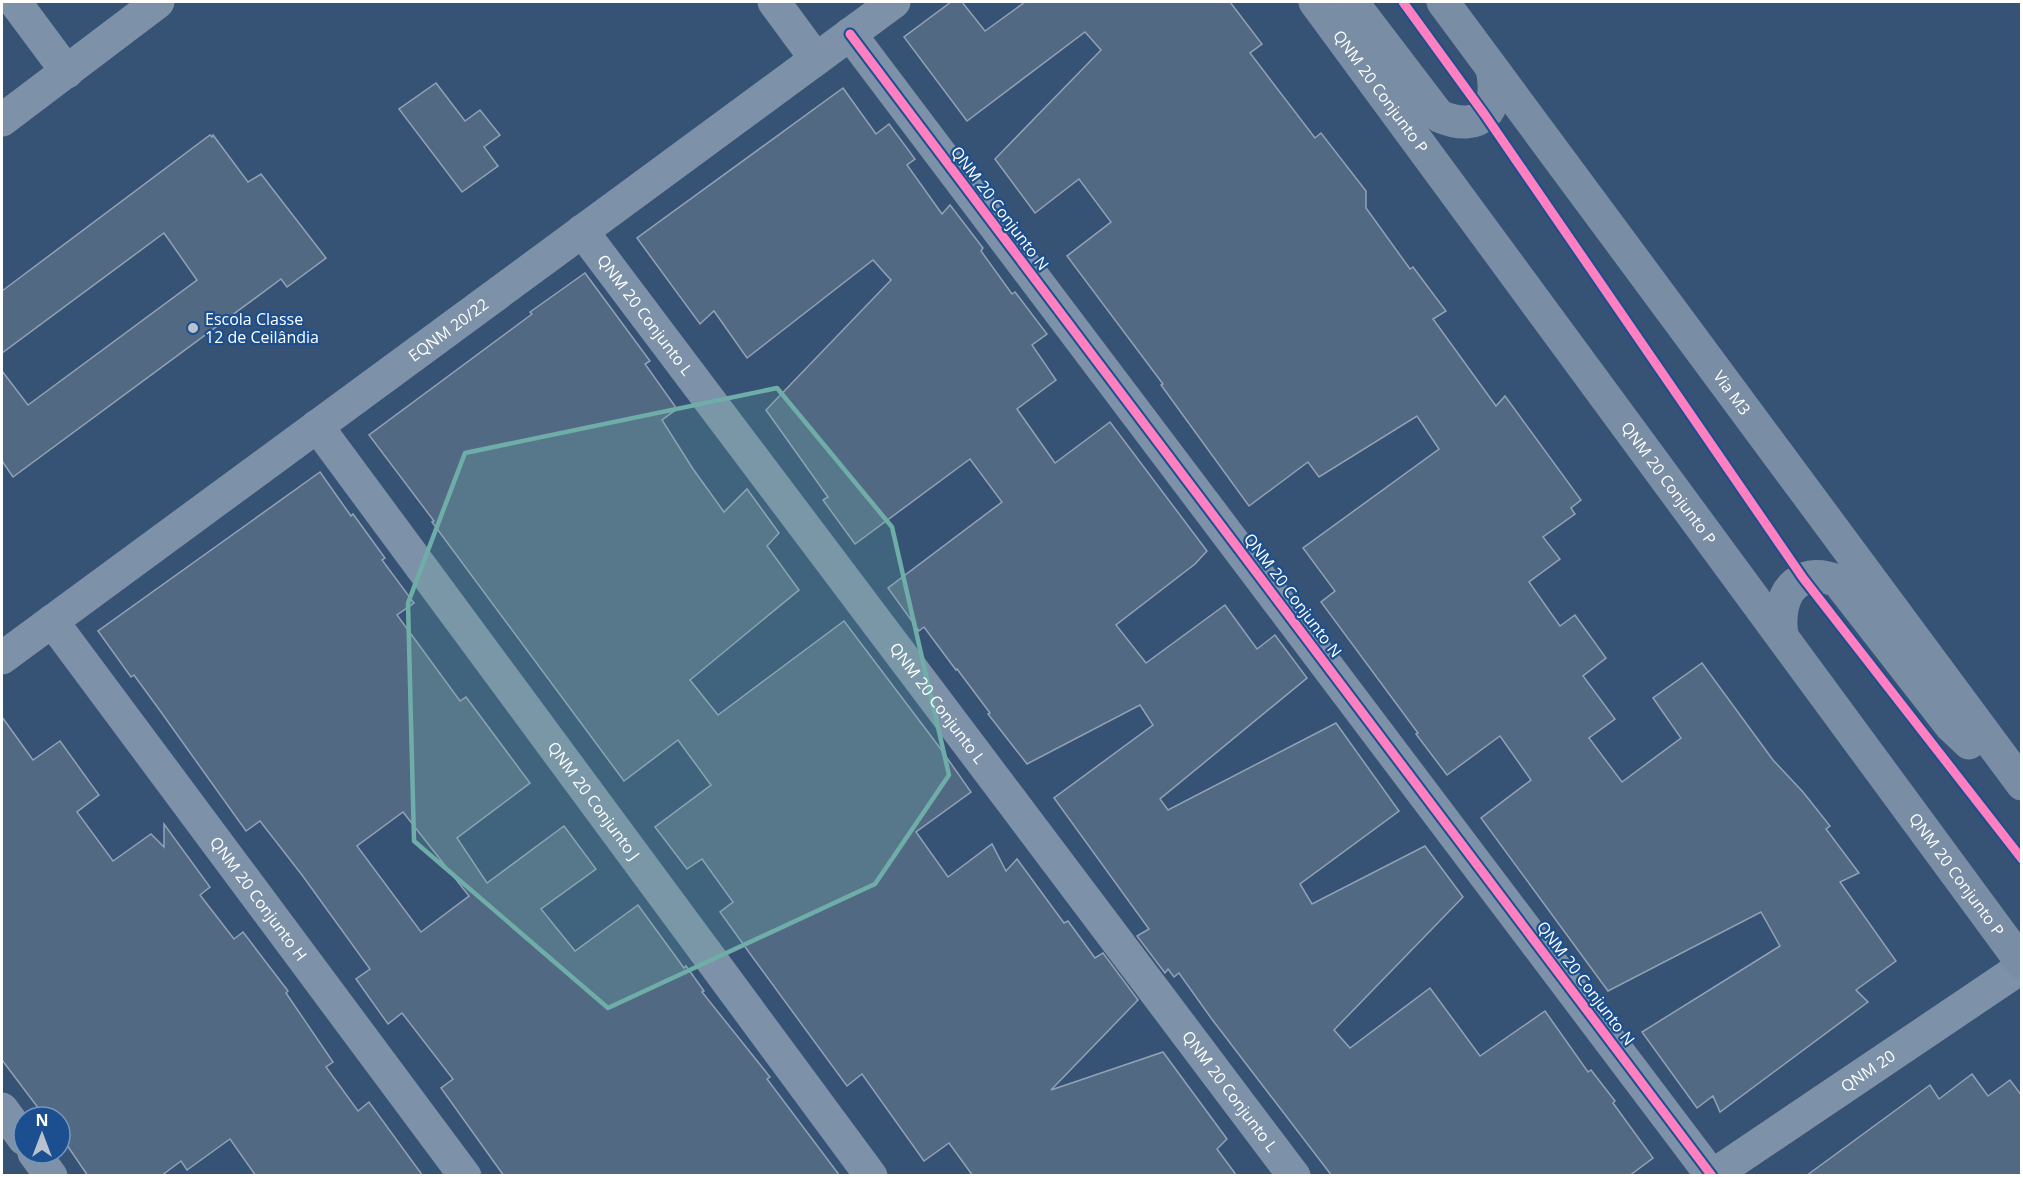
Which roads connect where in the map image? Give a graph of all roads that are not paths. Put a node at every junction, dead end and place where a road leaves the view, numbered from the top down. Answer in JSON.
{"nodes":[{"id":1,"x":15,"y":2,"type":"edge"},
{"id":2,"x":158,"y":2,"type":"edge"},
{"id":3,"x":774,"y":2,"type":"edge"},
{"id":4,"x":894,"y":2,"type":"edge"},
{"id":5,"x":1315,"y":2,"type":"edge"},
{"id":6,"x":1352,"y":2,"type":"edge"},
{"id":7,"x":1443,"y":2,"type":"edge"},
{"id":8,"x":850,"y":34,"type":"junction"},
{"id":9,"x":816,"y":58,"type":"junction"},
{"id":10,"x":1492,"y":69,"type":"junction"},
{"id":11,"x":67,"y":72,"type":"junction"},
{"id":12,"x":2,"y":120,"type":"edge"},
{"id":13,"x":582,"y":231,"type":"junction"},
{"id":14,"x":317,"y":426,"type":"junction"},
{"id":15,"x":52,"y":621,"type":"junction"},
{"id":16,"x":1782,"y":635,"type":"junction"},
{"id":17,"x":2,"y":658,"type":"edge"},
{"id":18,"x":2022,"y":784,"type":"edge"},
{"id":19,"x":2022,"y":791,"type":"edge"},
{"id":20,"x":2022,"y":965,"type":"edge"},
{"id":21,"x":2,"y":1109,"type":"edge"},
{"id":22,"x":12,"y":1123,"type":"edge"},
{"id":23,"x":465,"y":1176,"type":"edge"},
{"id":24,"x":871,"y":1176,"type":"edge"},
{"id":25,"x":1294,"y":1176,"type":"edge"},
{"id":26,"x":1712,"y":1176,"type":"edge"}],
"edges":[{"from":1,"to":11,"type":"street"},
{"from":2,"to":11,"type":"street"},
{"from":3,"to":9,"type":"street"},
{"from":4,"to":8,"type":"street","name":"EQNM 20/22"},
{"from":5,"to":16,"type":"main road","name":"QNM 20 Conjunto P"},
{"from":6,"to":10,"type":"main road"},
{"from":7,"to":10,"type":"main road","name":"Via M3"},
{"from":8,"to":9,"type":"street","name":"EQNM 20/22"},
{"from":8,"to":26,"type":"street","name":"QNM 20 Conjunto N"},
{"from":9,"to":13,"type":"street","name":"EQNM 20/22"},
{"from":10,"to":18,"type":"main road","name":"Via M3"},
{"from":11,"to":12,"type":"street"},
{"from":13,"to":14,"type":"street","name":"EQNM 20/22"},
{"from":13,"to":25,"type":"street","name":"QNM 20 Conjunto L"},
{"from":14,"to":15,"type":"street","name":"EQNM 20/22"},
{"from":14,"to":24,"type":"street","name":"QNM 20 Conjunto J"},
{"from":15,"to":17,"type":"street","name":"EQNM 20/22"},
{"from":15,"to":23,"type":"street","name":"QNM 20 Conjunto H"},
{"from":16,"to":19,"type":"main road"},
{"from":16,"to":20,"type":"main road","name":"QNM 20 Conjunto P"},
{"from":20,"to":26,"type":"street","name":"QNM 20"},
{"from":21,"to":22,"type":"street"}]}
